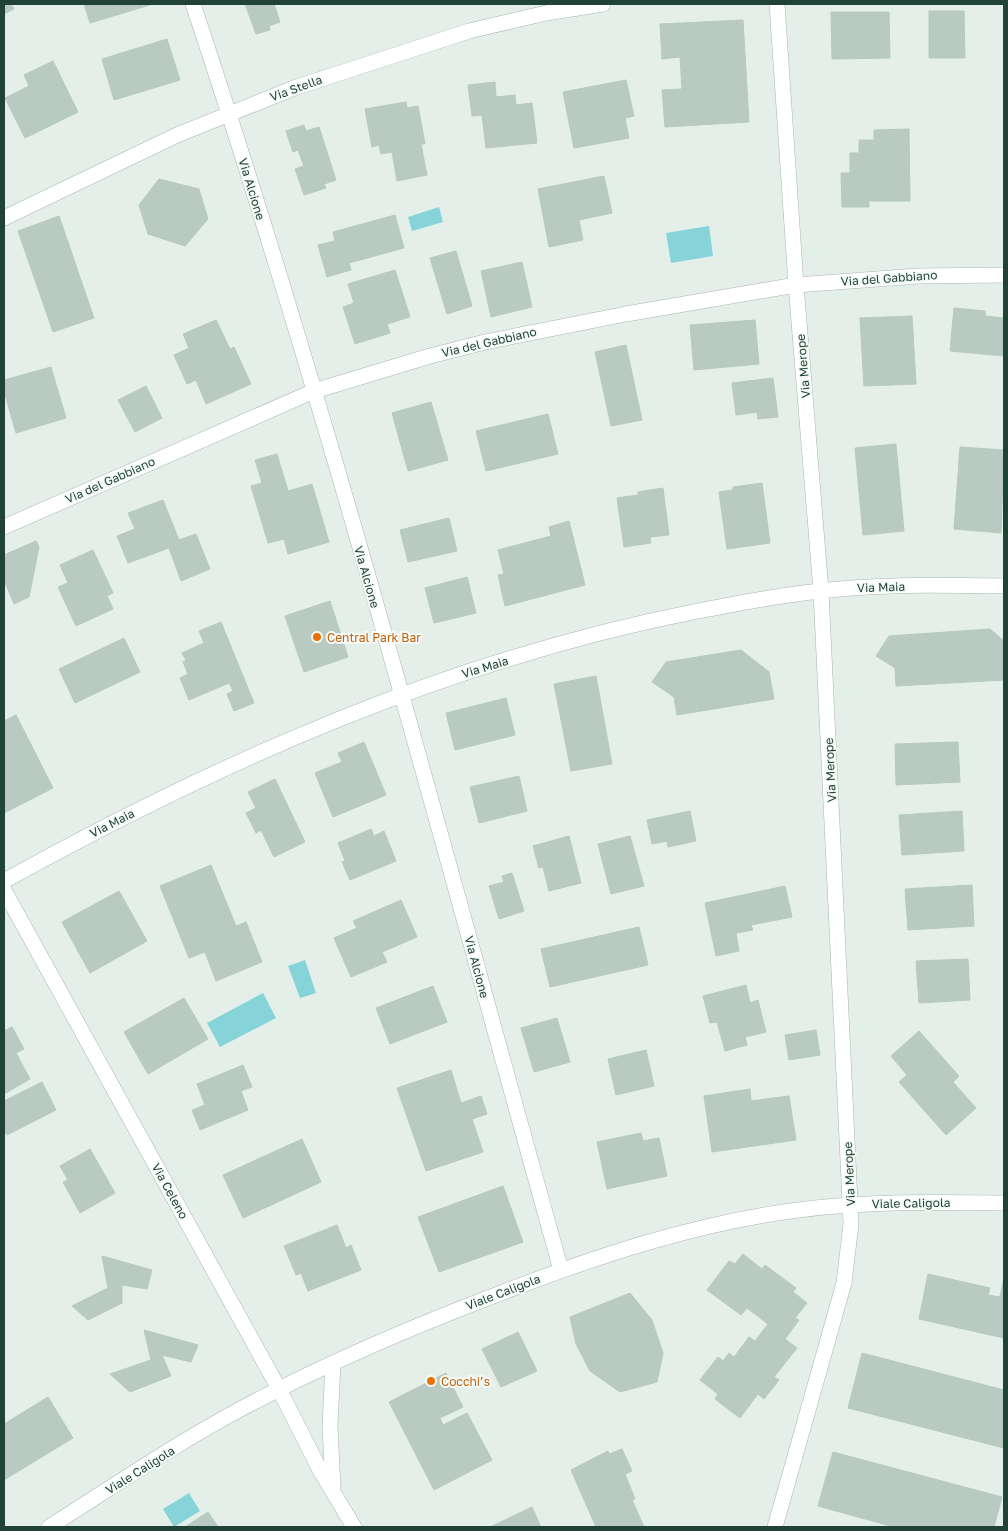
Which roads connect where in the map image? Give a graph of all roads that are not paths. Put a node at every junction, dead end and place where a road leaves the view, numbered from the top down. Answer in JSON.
{"nodes":[{"id":1,"x":193,"y":4,"type":"edge"},
{"id":2,"x":604,"y":4,"type":"edge"},
{"id":3,"x":777,"y":4,"type":"edge"},
{"id":4,"x":229,"y":113,"type":"junction"},
{"id":5,"x":4,"y":218,"type":"edge"},
{"id":6,"x":1004,"y":275,"type":"edge"},
{"id":7,"x":796,"y":285,"type":"junction"},
{"id":8,"x":314,"y":391,"type":"junction"},
{"id":9,"x":4,"y":527,"type":"edge"},
{"id":10,"x":1004,"y":586,"type":"edge"},
{"id":11,"x":822,"y":590,"type":"junction"},
{"id":12,"x":401,"y":694,"type":"junction"},
{"id":13,"x":4,"y":881,"type":"edge"},
{"id":14,"x":4,"y":890,"type":"edge"},
{"id":15,"x":1004,"y":1203,"type":"edge"},
{"id":16,"x":850,"y":1204,"type":"junction"},
{"id":17,"x":561,"y":1270,"type":"junction"},
{"id":18,"x":334,"y":1363,"type":"junction"},
{"id":19,"x":279,"y":1389,"type":"junction"},
{"id":20,"x":334,"y":1494,"type":"junction"},
{"id":21,"x":48,"y":1527,"type":"edge"},
{"id":22,"x":354,"y":1527,"type":"edge"},
{"id":23,"x":774,"y":1527,"type":"edge"}],
"edges":[{"from":1,"to":4,"type":"street","name":"Via Alcione"},
{"from":2,"to":4,"type":"street","name":"Via Stella"},
{"from":3,"to":7,"type":"street","name":"Via Merope"},
{"from":4,"to":5,"type":"street","name":"Via Stella"},
{"from":4,"to":8,"type":"street","name":"Via Alcione"},
{"from":6,"to":7,"type":"street","name":"Via del Gabbiano"},
{"from":7,"to":8,"type":"street","name":"Via del Gabbiano"},
{"from":7,"to":11,"type":"street","name":"Via Merope"},
{"from":8,"to":9,"type":"street","name":"Via del Gabbiano"},
{"from":8,"to":12,"type":"street","name":"Via Alcione"},
{"from":10,"to":11,"type":"street","name":"Via Maia"},
{"from":11,"to":12,"type":"street","name":"Via Maia"},
{"from":11,"to":16,"type":"street","name":"Via Merope"},
{"from":12,"to":13,"type":"street","name":"Via Maia"},
{"from":12,"to":17,"type":"street","name":"Via Alcione"},
{"from":14,"to":19,"type":"street","name":"Via Celeno"},
{"from":15,"to":16,"type":"street","name":"Viale Caligola"},
{"from":16,"to":17,"type":"street","name":"Viale Caligola"},
{"from":16,"to":23,"type":"street","name":"Via Merope"},
{"from":17,"to":18,"type":"street","name":"Viale Caligola"},
{"from":18,"to":19,"type":"street","name":"Viale Caligola"},
{"from":18,"to":20,"type":"street","name":"Via Celeno"},
{"from":19,"to":20,"type":"street","name":"Via Celeno"},
{"from":19,"to":21,"type":"street","name":"Viale Caligola"},
{"from":20,"to":22,"type":"street","name":"Via Celeno"}]}
